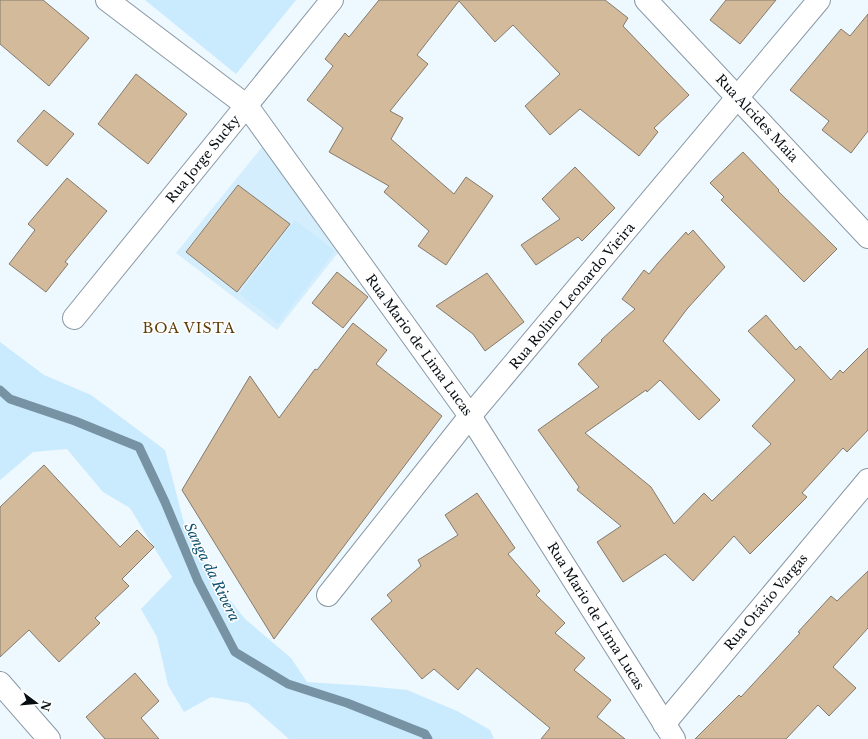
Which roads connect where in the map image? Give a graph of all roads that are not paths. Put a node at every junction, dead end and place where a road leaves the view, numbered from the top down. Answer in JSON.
{"nodes":[{"id":1,"x":107,"y":0,"type":"edge"},
{"id":2,"x":332,"y":0,"type":"edge"},
{"id":3,"x":646,"y":0,"type":"edge"},
{"id":4,"x":819,"y":0,"type":"edge"},
{"id":5,"x":738,"y":98,"type":"junction"},
{"id":6,"x":246,"y":106,"type":"junction"},
{"id":7,"x":868,"y":237,"type":"edge"},
{"id":8,"x":74,"y":318,"type":"dead end"},
{"id":9,"x":470,"y":416,"type":"junction"},
{"id":10,"x":868,"y":480,"type":"edge"},
{"id":11,"x":328,"y":595,"type":"dead end"},
{"id":12,"x":0,"y":684,"type":"edge"},
{"id":13,"x":669,"y":732,"type":"edge"},
{"id":14,"x":49,"y":739,"type":"edge"}],
"edges":[{"from":1,"to":6,"type":"street","name":"Rua Mario de Lima Lucas"},
{"from":2,"to":6,"type":"street","name":"Rua Jorge Sucky"},
{"from":3,"to":5,"type":"street","name":"Rua Alcides Maia"},
{"from":4,"to":5,"type":"street","name":"Rua Rolino Leonardo Vieira"},
{"from":5,"to":7,"type":"street","name":"Rua Alcides Maia"},
{"from":5,"to":9,"type":"street","name":"Rua Rolino Leonardo Vieira"},
{"from":6,"to":8,"type":"street","name":"Rua Jorge Sucky"},
{"from":6,"to":9,"type":"street","name":"Rua Mario de Lima Lucas"},
{"from":9,"to":11,"type":"street","name":"Rua Rolino Leonardo Vieira"},
{"from":9,"to":13,"type":"street","name":"Rua Mario de Lima Lucas"},
{"from":10,"to":13,"type":"street","name":"Rua Otávio Vargas"},
{"from":12,"to":14,"type":"street"}]}
